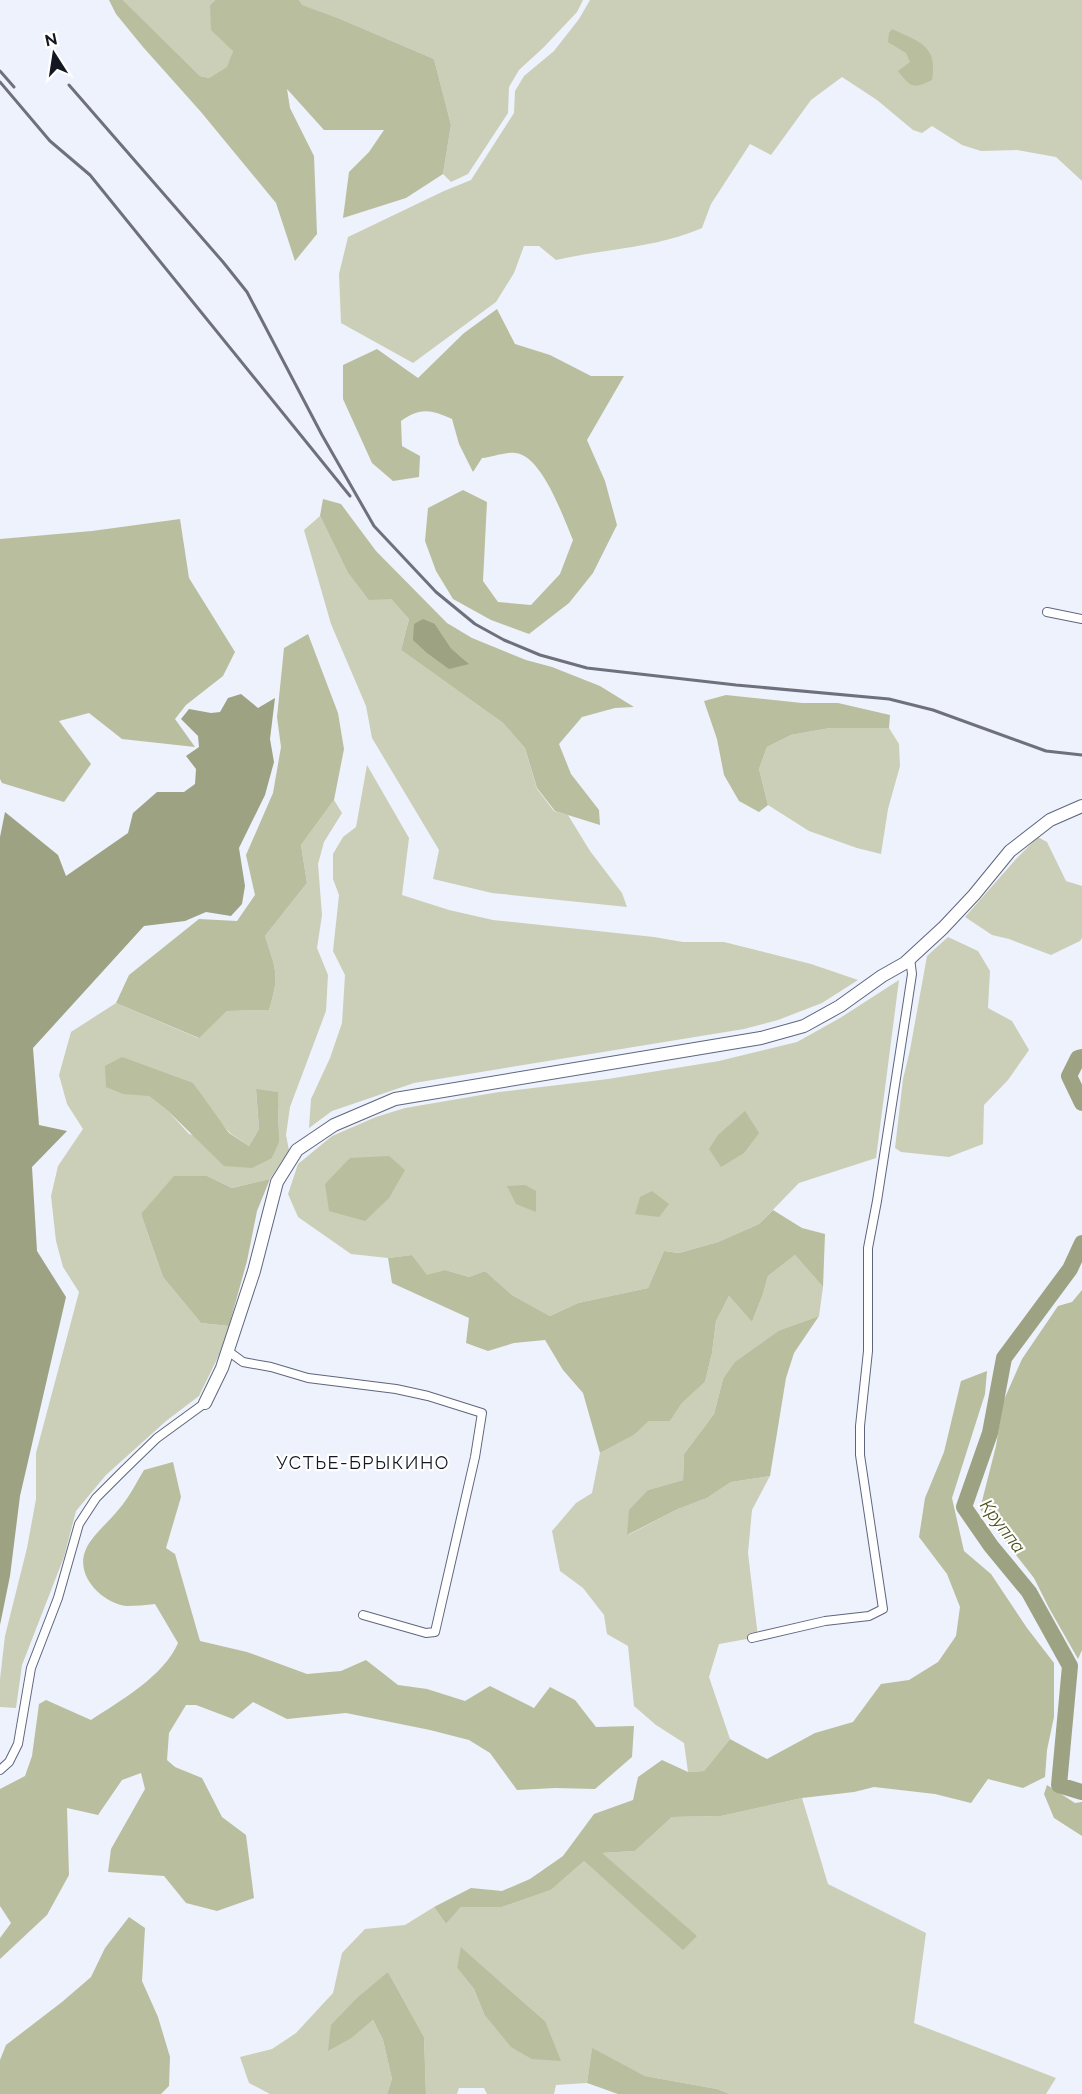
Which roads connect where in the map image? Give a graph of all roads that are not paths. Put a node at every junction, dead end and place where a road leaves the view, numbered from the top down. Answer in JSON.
{"nodes":[{"id":1,"x":1047,"y":612,"type":"dead end"},
{"id":2,"x":1082,"y":619,"type":"edge"},
{"id":3,"x":1082,"y":806,"type":"edge"},
{"id":4,"x":910,"y":958,"type":"junction"},
{"id":5,"x":228,"y":1351,"type":"junction"},
{"id":6,"x":205,"y":1403,"type":"joint"},
{"id":7,"x":363,"y":1615,"type":"dead end"},
{"id":8,"x":752,"y":1638,"type":"dead end"},
{"id":9,"x":0,"y":1770,"type":"edge"}],
"edges":[{"from":1,"to":2,"type":"street"},
{"from":3,"to":4,"type":"street"},
{"from":4,"to":5,"type":"street"},
{"from":4,"to":8,"type":"street"},
{"from":5,"to":6,"type":"street"},
{"from":5,"to":7,"type":"street"},
{"from":6,"to":9,"type":"street"}]}
